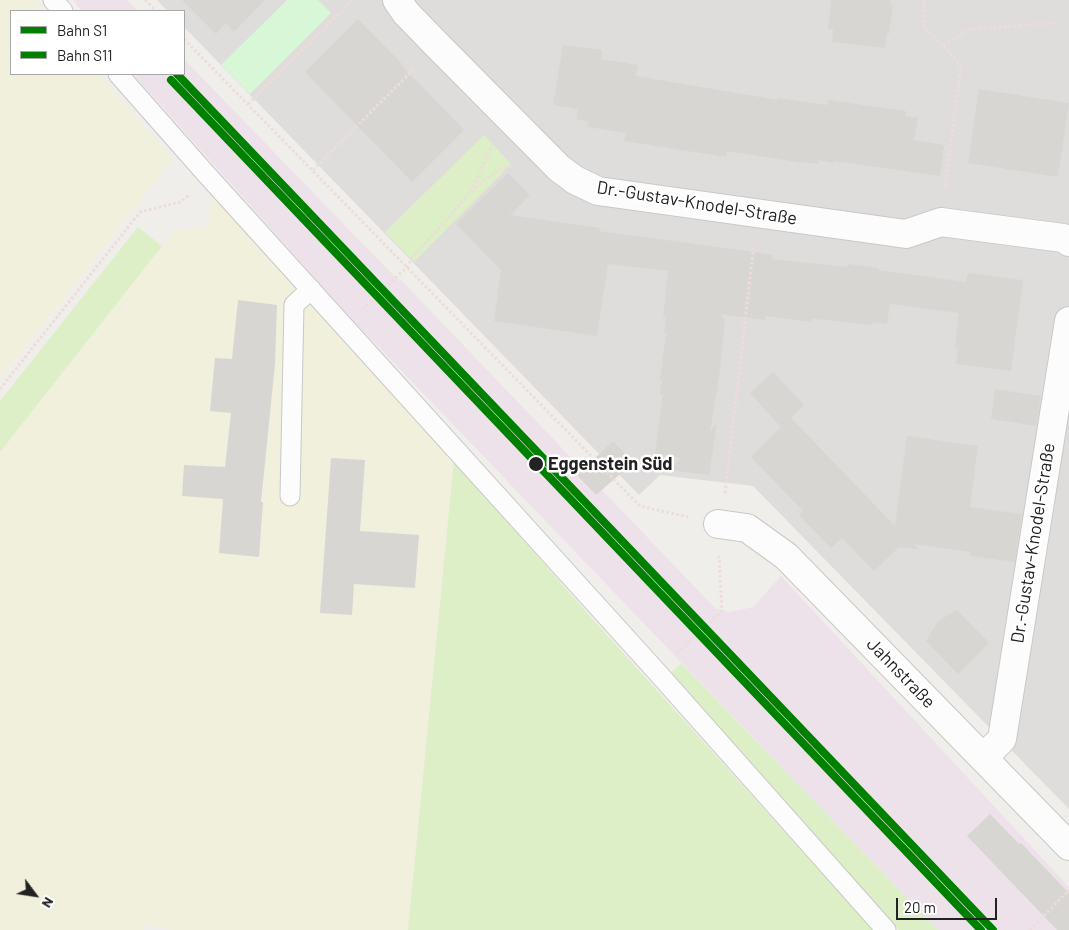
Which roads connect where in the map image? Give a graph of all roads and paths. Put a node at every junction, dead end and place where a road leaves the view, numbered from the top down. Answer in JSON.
{"nodes":[{"id":1,"x":53,"y":0,"type":"edge"},
{"id":2,"x":146,"y":0,"type":"edge"},
{"id":3,"x":354,"y":0,"type":"edge"},
{"id":4,"x":397,"y":0,"type":"edge"},
{"id":5,"x":924,"y":0,"type":"edge"},
{"id":6,"x":62,"y":10,"type":"edge"},
{"id":7,"x":155,"y":10,"type":"edge"},
{"id":8,"x":1056,"y":23,"type":"dead end"},
{"id":9,"x":185,"y":40,"type":"edge"},
{"id":10,"x":438,"y":46,"type":"junction"},
{"id":11,"x":944,"y":46,"type":"junction"},
{"id":12,"x":119,"y":75,"type":"edge"},
{"id":13,"x":248,"y":104,"type":"junction"},
{"id":14,"x":509,"y":117,"type":"junction"},
{"id":15,"x":549,"y":158,"type":"junction"},
{"id":16,"x":312,"y":170,"type":"junction"},
{"id":17,"x":207,"y":175,"type":"junction"},
{"id":18,"x":471,"y":192,"type":"junction"},
{"id":19,"x":757,"y":214,"type":"junction"},
{"id":20,"x":941,"y":222,"type":"junction"},
{"id":21,"x":1069,"y":242,"type":"edge"},
{"id":22,"x":407,"y":267,"type":"junction"},
{"id":23,"x":390,"y":284,"type":"junction"},
{"id":24,"x":393,"y":288,"type":"dead end"},
{"id":25,"x":311,"y":289,"type":"junction"},
{"id":26,"x":1069,"y":321,"type":"edge"},
{"id":27,"x":345,"y":327,"type":"junction"},
{"id":28,"x":0,"y":389,"type":"edge"},
{"id":29,"x":290,"y":496,"type":"dead end"},
{"id":30,"x":718,"y":524,"type":"junction"},
{"id":31,"x":720,"y":574,"type":"dead end"},
{"id":32,"x":690,"y":641,"type":"dead end"},
{"id":33,"x":983,"y":758,"type":"junction"},
{"id":34,"x":1069,"y":846,"type":"edge"},
{"id":35,"x":1069,"y":890,"type":"edge"},
{"id":36,"x":886,"y":930,"type":"edge"},
{"id":37,"x":1030,"y":930,"type":"edge"}],
"edges":[{"from":1,"to":6,"type":"lane"},
{"from":2,"to":7,"type":"path"},
{"from":3,"to":13,"type":"path"},
{"from":4,"to":10,"type":"street","name":"Dr.-Gustav-Knodel-Straße"},
{"from":5,"to":11,"type":"path"},
{"from":8,"to":11,"type":"path"},
{"from":9,"to":13,"type":"path"},
{"from":10,"to":14,"type":"street","name":"Dr.-Gustav-Knodel-Straße"},
{"from":10,"to":16,"type":"path"},
{"from":11,"to":20,"type":"path"},
{"from":12,"to":17,"type":"lane"},
{"from":13,"to":16,"type":"path"},
{"from":14,"to":15,"type":"street","name":"Dr.-Gustav-Knodel-Straße"},
{"from":14,"to":18,"type":"path"},
{"from":15,"to":18,"type":"path"},
{"from":15,"to":19,"type":"street","name":"Dr.-Gustav-Knodel-Straße"},
{"from":16,"to":22,"type":"path"},
{"from":17,"to":25,"type":"lane"},
{"from":17,"to":28,"type":"path"},
{"from":18,"to":22,"type":"path"},
{"from":19,"to":20,"type":"street","name":"Dr.-Gustav-Knodel-Straße"},
{"from":19,"to":30,"type":"path"},
{"from":20,"to":21,"type":"street","name":"Dr.-Gustav-Knodel-Straße"},
{"from":22,"to":23,"type":"path"},
{"from":22,"to":30,"type":"path"},
{"from":23,"to":24,"type":"path"},
{"from":23,"to":27,"type":"path"},
{"from":25,"to":27,"type":"lane"},
{"from":25,"to":29,"type":"lane"},
{"from":26,"to":33,"type":"street","name":"Dr.-Gustav-Knodel-Straße"},
{"from":27,"to":36,"type":"lane"},
{"from":30,"to":33,"type":"street","name":"Jahnstraße"},
{"from":31,"to":32,"type":"path"},
{"from":33,"to":34,"type":"street","name":"Jahnstraße"},
{"from":35,"to":37,"type":"path"}]}
